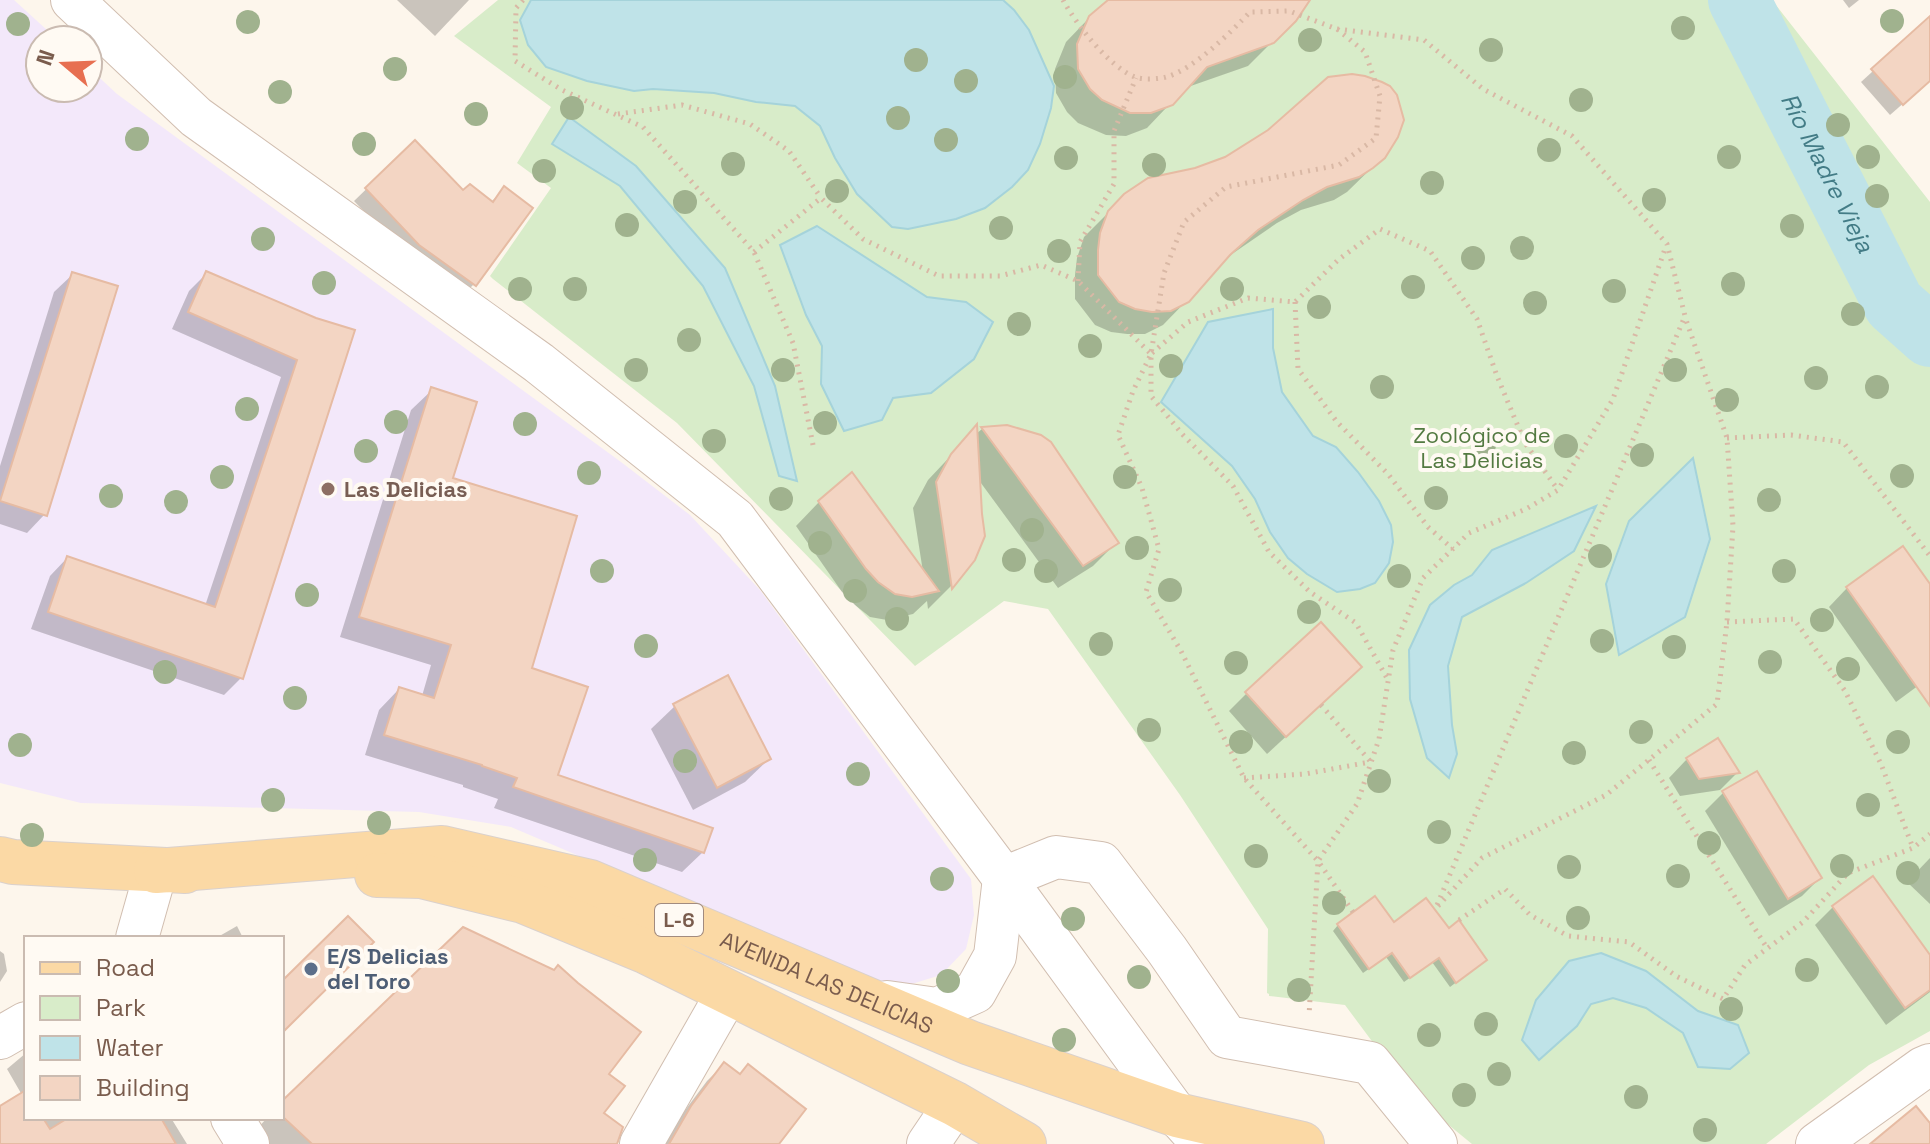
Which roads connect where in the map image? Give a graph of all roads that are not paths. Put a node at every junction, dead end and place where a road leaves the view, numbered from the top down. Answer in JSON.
{"nodes":[{"id":1,"x":72,"y":0,"type":"edge"},
{"id":2,"x":0,"y":859,"type":"edge"},
{"id":3,"x":156,"y":871,"type":"junction"},
{"id":4,"x":1004,"y":878,"type":"junction"},
{"id":5,"x":138,"y":936,"type":"edge"},
{"id":6,"x":728,"y":992,"type":"junction"},
{"id":7,"x":862,"y":998,"type":"junction"},
{"id":8,"x":24,"y":1024,"type":"edge"},
{"id":9,"x":0,"y":1038,"type":"edge"},
{"id":10,"x":1928,"y":1070,"type":"edge"},
{"id":11,"x":955,"y":1104,"type":"junction"},
{"id":12,"x":233,"y":1120,"type":"edge"},
{"id":13,"x":1190,"y":1129,"type":"edge"},
{"id":14,"x":248,"y":1144,"type":"edge"},
{"id":15,"x":641,"y":1144,"type":"edge"},
{"id":16,"x":928,"y":1144,"type":"edge"},
{"id":17,"x":1024,"y":1144,"type":"edge"},
{"id":18,"x":1302,"y":1144,"type":"edge"},
{"id":19,"x":1436,"y":1144,"type":"edge"},
{"id":20,"x":1817,"y":1144,"type":"edge"}],
"edges":[{"from":1,"to":4,"type":"street"},
{"from":2,"to":3,"type":"main road","name":"AVENIDA LAS DELICIAS","number":"L-6"},
{"from":3,"to":5,"type":"street"},
{"from":3,"to":6,"type":"main road","name":"AVENIDA LAS DELICIAS","number":"L-6"},
{"from":3,"to":7,"type":"main road","name":"AVENIDA LAS DELICIAS","number":"L-6"},
{"from":4,"to":7,"type":"street"},
{"from":4,"to":13,"type":"street"},
{"from":4,"to":19,"type":"street"},
{"from":6,"to":11,"type":"main road","name":"AVENIDA LAS DELICIAS","number":"L-6"},
{"from":6,"to":15,"type":"street"},
{"from":7,"to":13,"type":"main road","name":"AVENIDA LAS DELICIAS","number":"L-6"},
{"from":8,"to":9,"type":"street"},
{"from":10,"to":20,"type":"street"},
{"from":11,"to":16,"type":"street"},
{"from":11,"to":17,"type":"main road","name":"AVENIDA LAS DELICIAS","number":"L-6"},
{"from":12,"to":14,"type":"street"},
{"from":13,"to":18,"type":"main road","name":"AVENIDA LAS DELICIAS","number":"L-6"}]}
